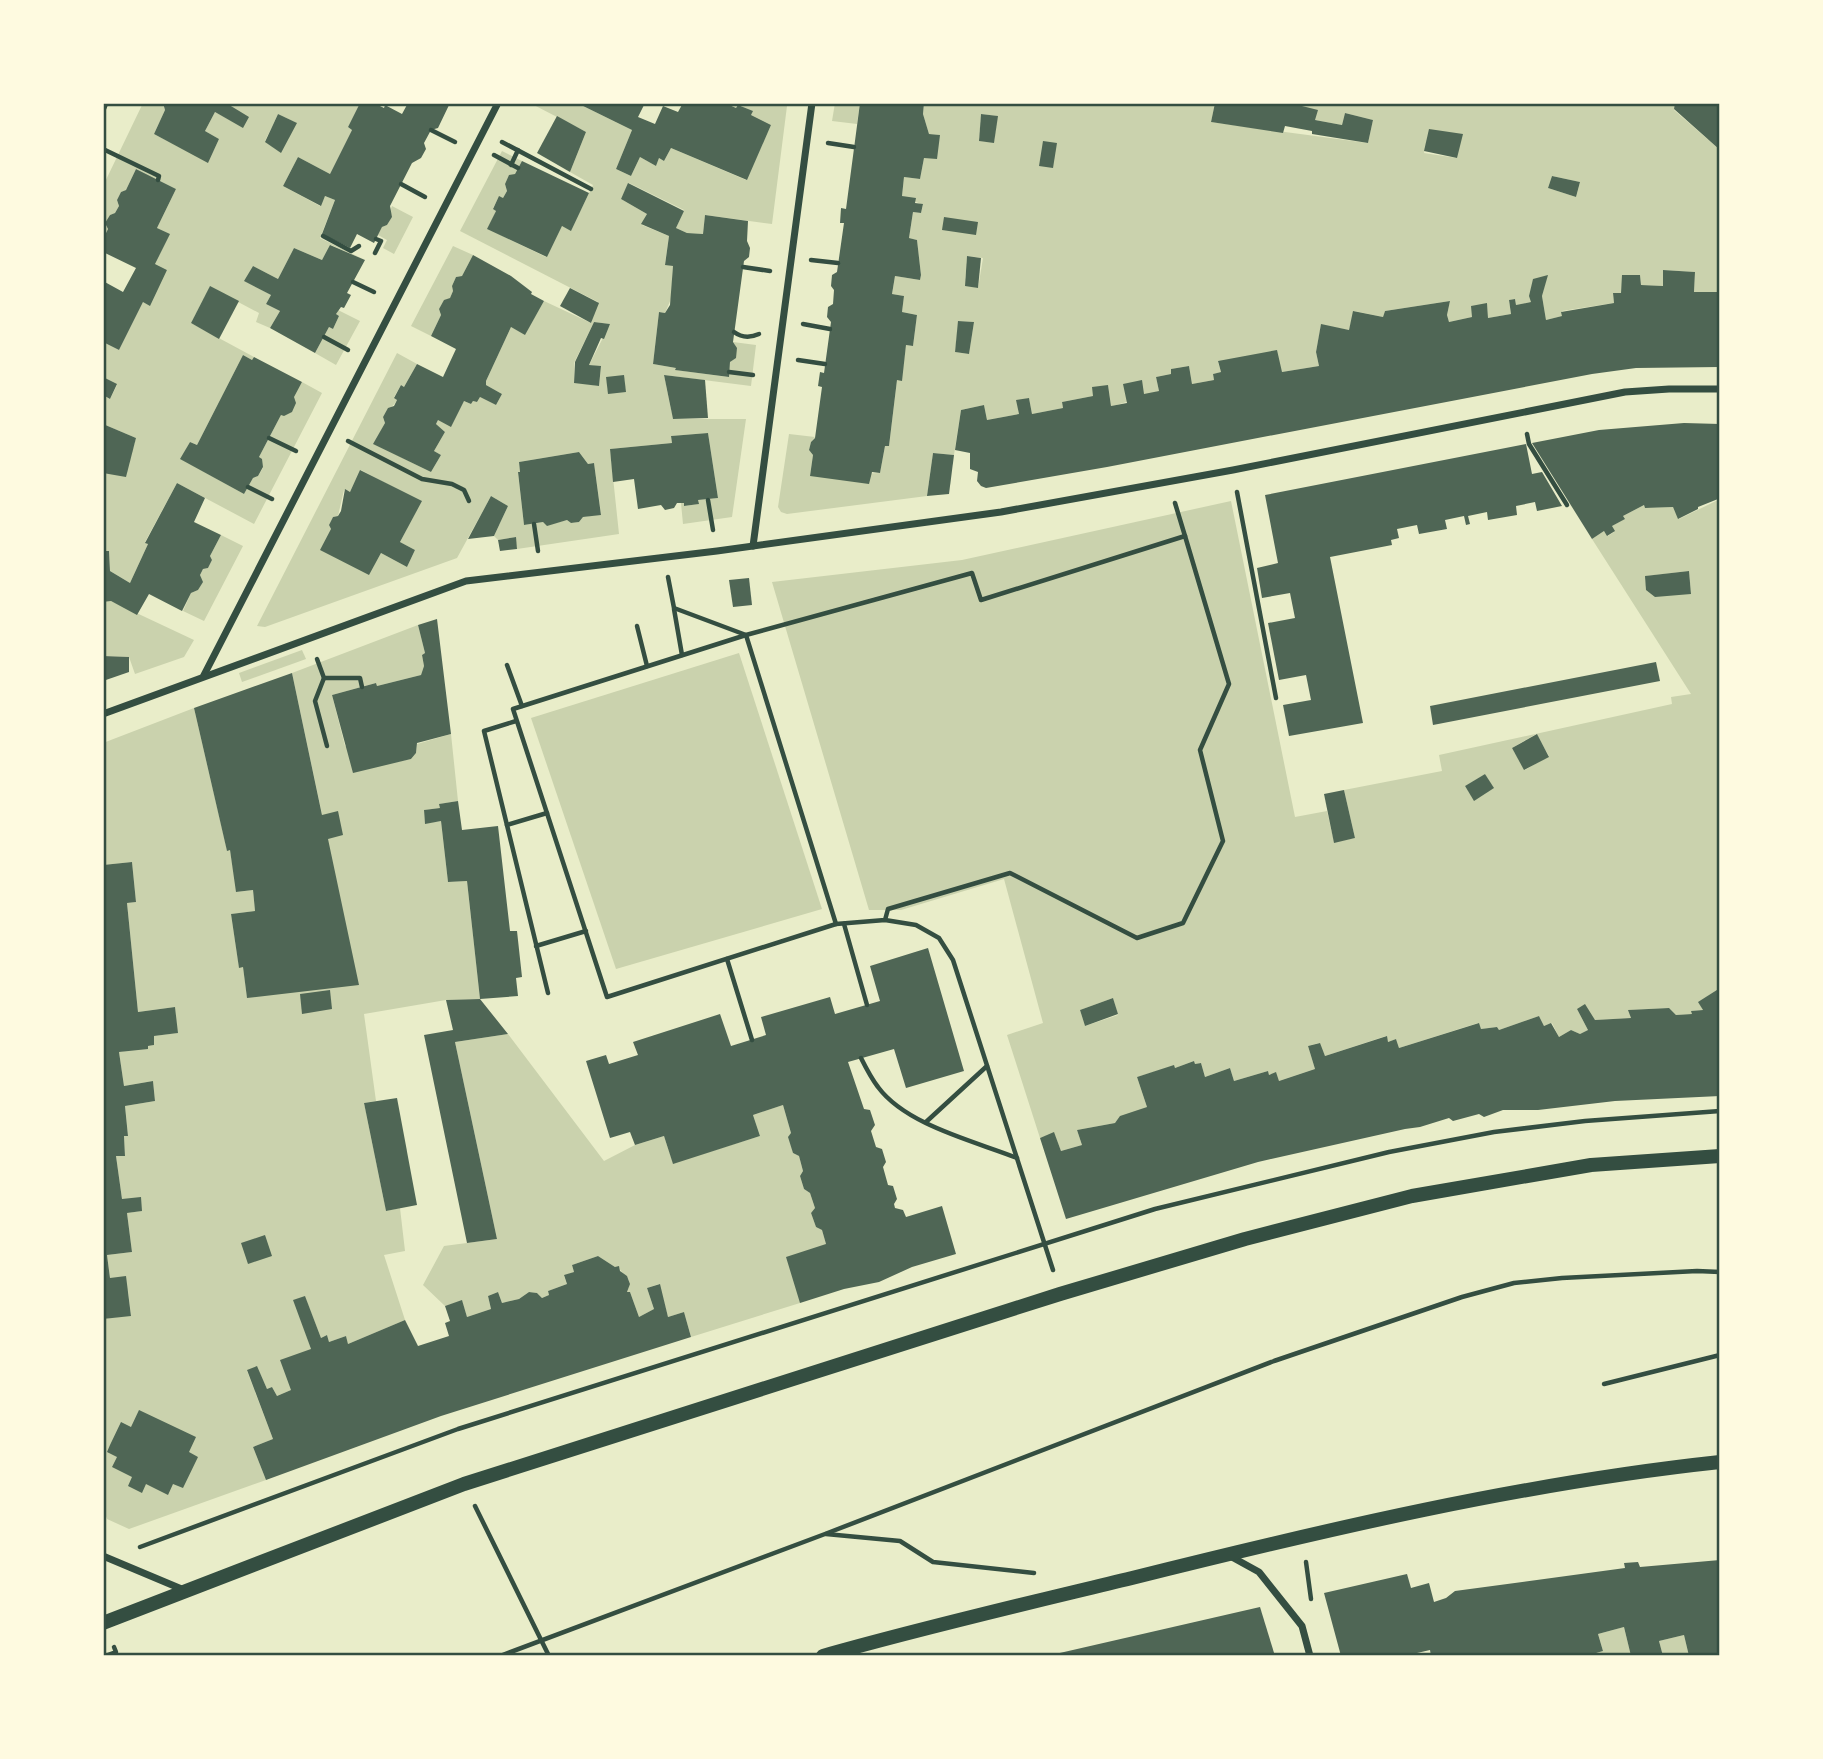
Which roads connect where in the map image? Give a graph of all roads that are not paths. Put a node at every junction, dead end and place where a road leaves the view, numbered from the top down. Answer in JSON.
{"nodes":[{"id":1,"x":498,"y":103,"type":"edge"},
{"id":2,"x":812,"y":103,"type":"edge"},
{"id":3,"x":1720,"y":389,"type":"edge"},
{"id":4,"x":753,"y":546,"type":"junction"},
{"id":5,"x":204,"y":675,"type":"junction"},
{"id":6,"x":103,"y":714,"type":"edge"},
{"id":7,"x":1720,"y":1156,"type":"edge"},
{"id":8,"x":1720,"y":1462,"type":"edge"},
{"id":9,"x":1226,"y":1554,"type":"junction"},
{"id":10,"x":106,"y":1558,"type":"edge"},
{"id":11,"x":188,"y":1591,"type":"junction"},
{"id":12,"x":103,"y":1623,"type":"edge"},
{"id":13,"x":823,"y":1656,"type":"edge"},
{"id":14,"x":1310,"y":1656,"type":"edge"}],
"edges":[{"from":1,"to":5,"type":"street"},
{"from":2,"to":4,"type":"street"},
{"from":3,"to":4,"type":"street"},
{"from":4,"to":5,"type":"street"},
{"from":5,"to":6,"type":"street"},
{"from":7,"to":11,"type":"main road"},
{"from":8,"to":9,"type":"main road"},
{"from":9,"to":13,"type":"main road"},
{"from":9,"to":14,"type":"street"},
{"from":10,"to":11,"type":"street"},
{"from":11,"to":12,"type":"main road"}]}
